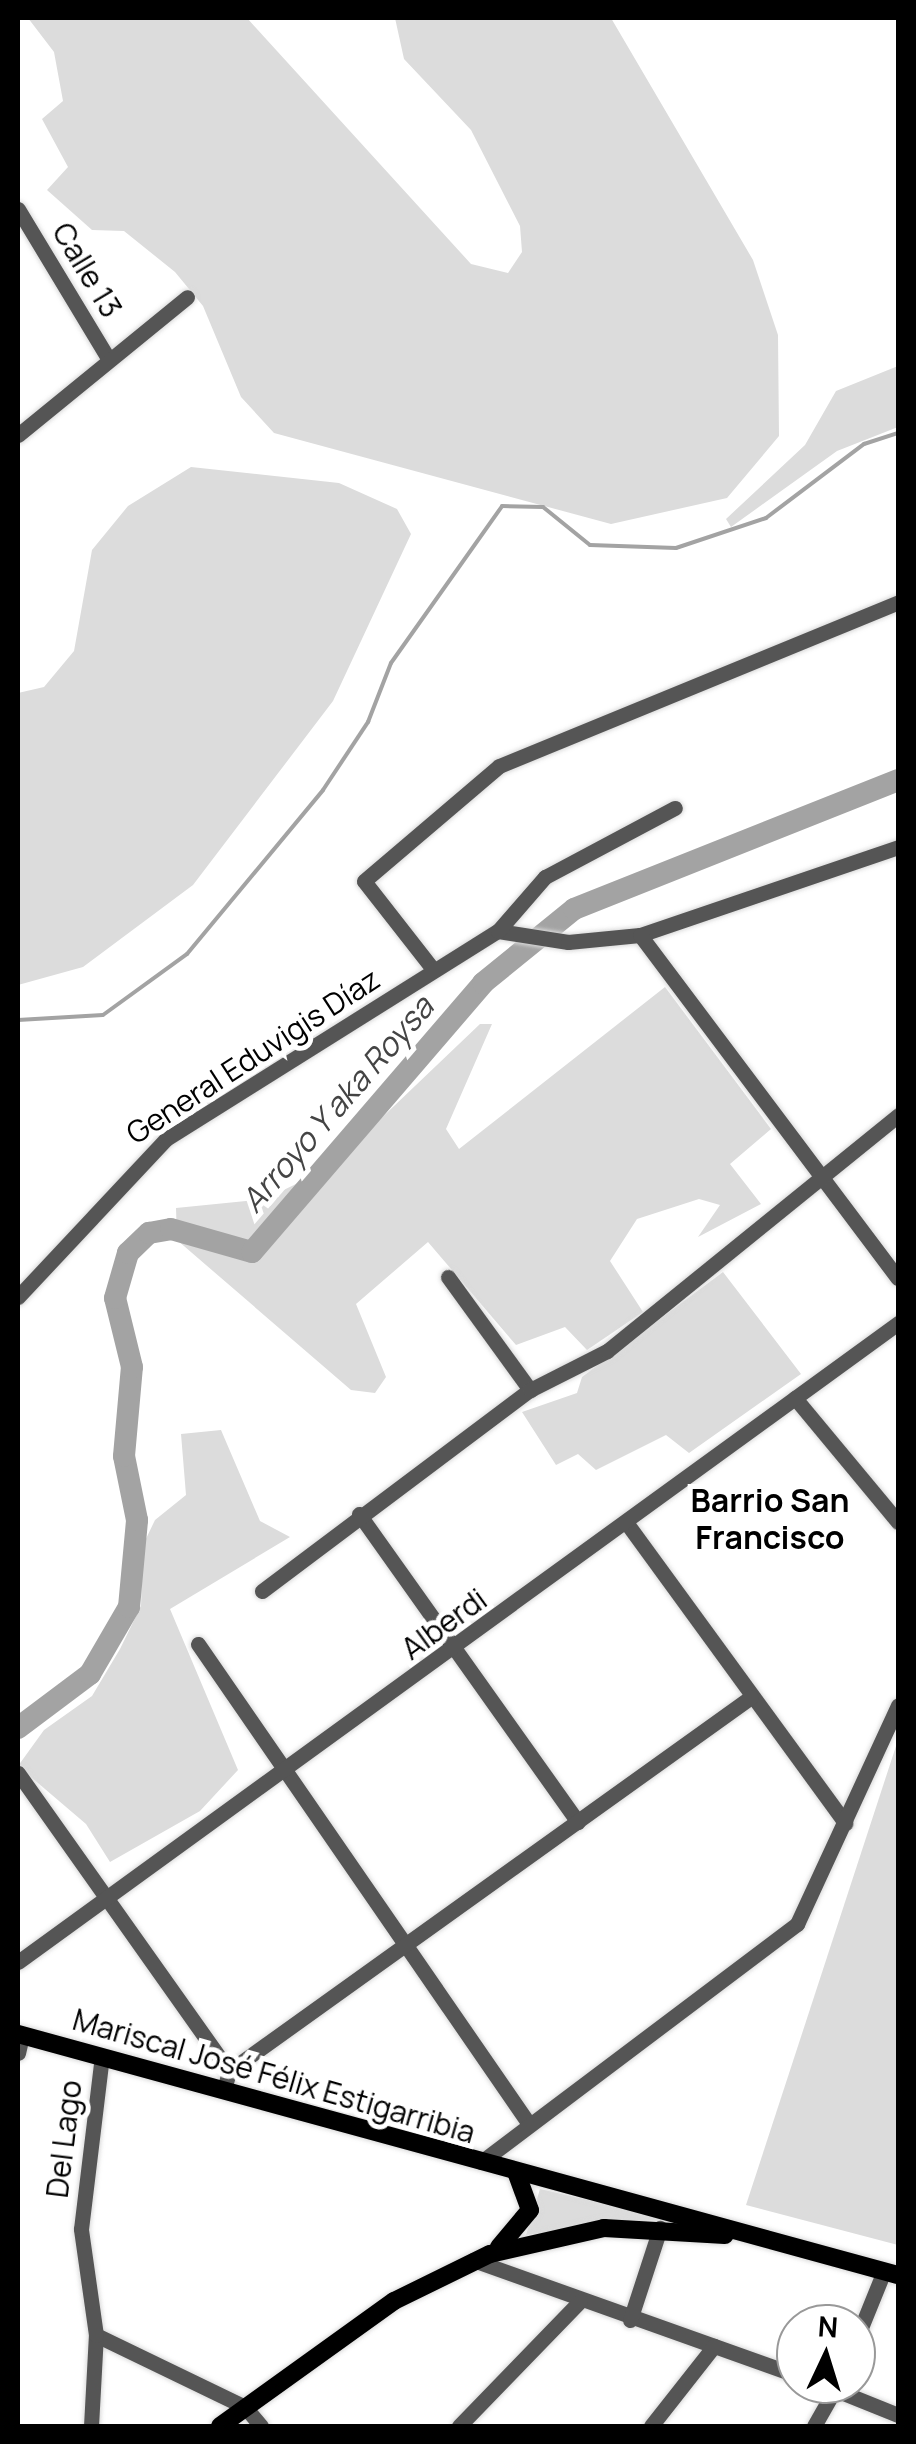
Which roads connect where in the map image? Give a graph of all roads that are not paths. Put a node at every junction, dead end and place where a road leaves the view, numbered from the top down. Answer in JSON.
{"nodes":[{"id":1,"x":18,"y":209,"type":"edge"},
{"id":2,"x":188,"y":297,"type":"dead end"},
{"id":3,"x":109,"y":360,"type":"junction"},
{"id":4,"x":18,"y":435,"type":"edge"},
{"id":5,"x":898,"y":602,"type":"edge"},
{"id":6,"x":675,"y":808,"type":"dead end"},
{"id":7,"x":898,"y":847,"type":"edge"},
{"id":8,"x":498,"y":930,"type":"junction"},
{"id":9,"x":640,"y":935,"type":"junction"},
{"id":10,"x":432,"y":968,"type":"junction"},
{"id":11,"x":898,"y":1115,"type":"edge"},
{"id":12,"x":820,"y":1176,"type":"junction"},
{"id":13,"x":448,"y":1277,"type":"dead end"},
{"id":14,"x":898,"y":1278,"type":"edge"},
{"id":15,"x":18,"y":1296,"type":"edge"},
{"id":16,"x":898,"y":1323,"type":"edge"},
{"id":17,"x":530,"y":1390,"type":"junction"},
{"id":18,"x":796,"y":1398,"type":"junction"},
{"id":19,"x":360,"y":1514,"type":"junction"},
{"id":20,"x":898,"y":1522,"type":"edge"},
{"id":21,"x":628,"y":1525,"type":"junction"},
{"id":22,"x":262,"y":1591,"type":"dead end"},
{"id":23,"x":198,"y":1644,"type":"dead end"},
{"id":24,"x":454,"y":1650,"type":"junction"},
{"id":25,"x":751,"y":1697,"type":"junction"},
{"id":26,"x":898,"y":1705,"type":"edge"},
{"id":27,"x":288,"y":1772,"type":"junction"},
{"id":28,"x":18,"y":1773,"type":"edge"},
{"id":29,"x":578,"y":1822,"type":"junction"},
{"id":30,"x":845,"y":1823,"type":"junction"},
{"id":31,"x":108,"y":1898,"type":"junction"},
{"id":32,"x":404,"y":1945,"type":"junction"},
{"id":33,"x":18,"y":1962,"type":"edge"},
{"id":34,"x":19,"y":2040,"type":"edge"},
{"id":35,"x":102,"y":2056,"type":"junction"},
{"id":36,"x":226,"y":2080,"type":"junction"},
{"id":37,"x":529,"y":2124,"type":"junction"},
{"id":38,"x":481,"y":2162,"type":"junction"},
{"id":39,"x":516,"y":2171,"type":"junction"},
{"id":40,"x":660,"y":2228,"type":"junction"},
{"id":41,"x":784,"y":2244,"type":"junction"},
{"id":42,"x":482,"y":2257,"type":"junction"},
{"id":43,"x":892,"y":2273,"type":"edge"},
{"id":44,"x":580,"y":2301,"type":"junction"},
{"id":45,"x":875,"y":2304,"type":"edge"},
{"id":46,"x":630,"y":2320,"type":"junction"},
{"id":47,"x":96,"y":2335,"type":"junction"},
{"id":48,"x":714,"y":2346,"type":"junction"},
{"id":49,"x":776,"y":2368,"type":"edge"},
{"id":50,"x":873,"y":2404,"type":"edge"},
{"id":51,"x":244,"y":2407,"type":"junction"},
{"id":52,"x":898,"y":2415,"type":"edge"},
{"id":53,"x":91,"y":2426,"type":"edge"},
{"id":54,"x":220,"y":2426,"type":"edge"},
{"id":55,"x":261,"y":2426,"type":"edge"},
{"id":56,"x":459,"y":2426,"type":"edge"},
{"id":57,"x":651,"y":2426,"type":"edge"}],
"edges":[{"from":1,"to":3,"type":"street","name":"Calle 13"},
{"from":2,"to":3,"type":"street"},
{"from":3,"to":4,"type":"street"},
{"from":5,"to":10,"type":"street"},
{"from":6,"to":8,"type":"street","name":"General Eduvigis Díaz"},
{"from":7,"to":9,"type":"street"},
{"from":8,"to":9,"type":"street"},
{"from":8,"to":10,"type":"street","name":"General Eduvigis Díaz"},
{"from":9,"to":12,"type":"street"},
{"from":10,"to":15,"type":"street","name":"General Eduvigis Díaz"},
{"from":11,"to":12,"type":"street"},
{"from":12,"to":14,"type":"street"},
{"from":12,"to":17,"type":"street"},
{"from":13,"to":17,"type":"street"},
{"from":16,"to":18,"type":"street","name":"Alberdi"},
{"from":17,"to":19,"type":"street"},
{"from":18,"to":20,"type":"street"},
{"from":18,"to":21,"type":"street","name":"Alberdi"},
{"from":19,"to":22,"type":"street"},
{"from":19,"to":24,"type":"street"},
{"from":21,"to":24,"type":"street","name":"Alberdi"},
{"from":21,"to":25,"type":"street"},
{"from":23,"to":27,"type":"street"},
{"from":24,"to":27,"type":"street","name":"Alberdi"},
{"from":24,"to":29,"type":"street"},
{"from":25,"to":29,"type":"street"},
{"from":25,"to":30,"type":"street"},
{"from":26,"to":30,"type":"street"},
{"from":27,"to":31,"type":"street","name":"Alberdi"},
{"from":27,"to":32,"type":"street"},
{"from":28,"to":31,"type":"street"},
{"from":29,"to":32,"type":"street"},
{"from":30,"to":37,"type":"street"},
{"from":31,"to":33,"type":"street","name":"Alberdi"},
{"from":31,"to":36,"type":"street"},
{"from":32,"to":36,"type":"street"},
{"from":32,"to":37,"type":"street"},
{"from":34,"to":35,"type":"main road","name":"Mariscal José Félix Estigarribia"},
{"from":35,"to":36,"type":"main road","name":"Mariscal José Félix Estigarribia"},
{"from":35,"to":47,"type":"street","name":"Del Lago"},
{"from":36,"to":38,"type":"main road","name":"Mariscal José Félix Estigarribia"},
{"from":37,"to":38,"type":"street"},
{"from":38,"to":39,"type":"main road","name":"Mariscal José Félix Estigarribia"},
{"from":39,"to":41,"type":"main road","name":"Mariscal José Félix Estigarribia"},
{"from":39,"to":42,"type":"main road"},
{"from":40,"to":41,"type":"main road"},
{"from":40,"to":42,"type":"main road"},
{"from":40,"to":46,"type":"street"},
{"from":41,"to":43,"type":"main road"},
{"from":42,"to":44,"type":"street"},
{"from":42,"to":51,"type":"main road"},
{"from":43,"to":45,"type":"street"},
{"from":44,"to":46,"type":"street"},
{"from":44,"to":56,"type":"street"},
{"from":46,"to":48,"type":"street"},
{"from":47,"to":51,"type":"street"},
{"from":47,"to":53,"type":"street"},
{"from":48,"to":49,"type":"street"},
{"from":48,"to":57,"type":"street"},
{"from":50,"to":52,"type":"street"},
{"from":51,"to":54,"type":"main road"},
{"from":51,"to":55,"type":"street"}]}
